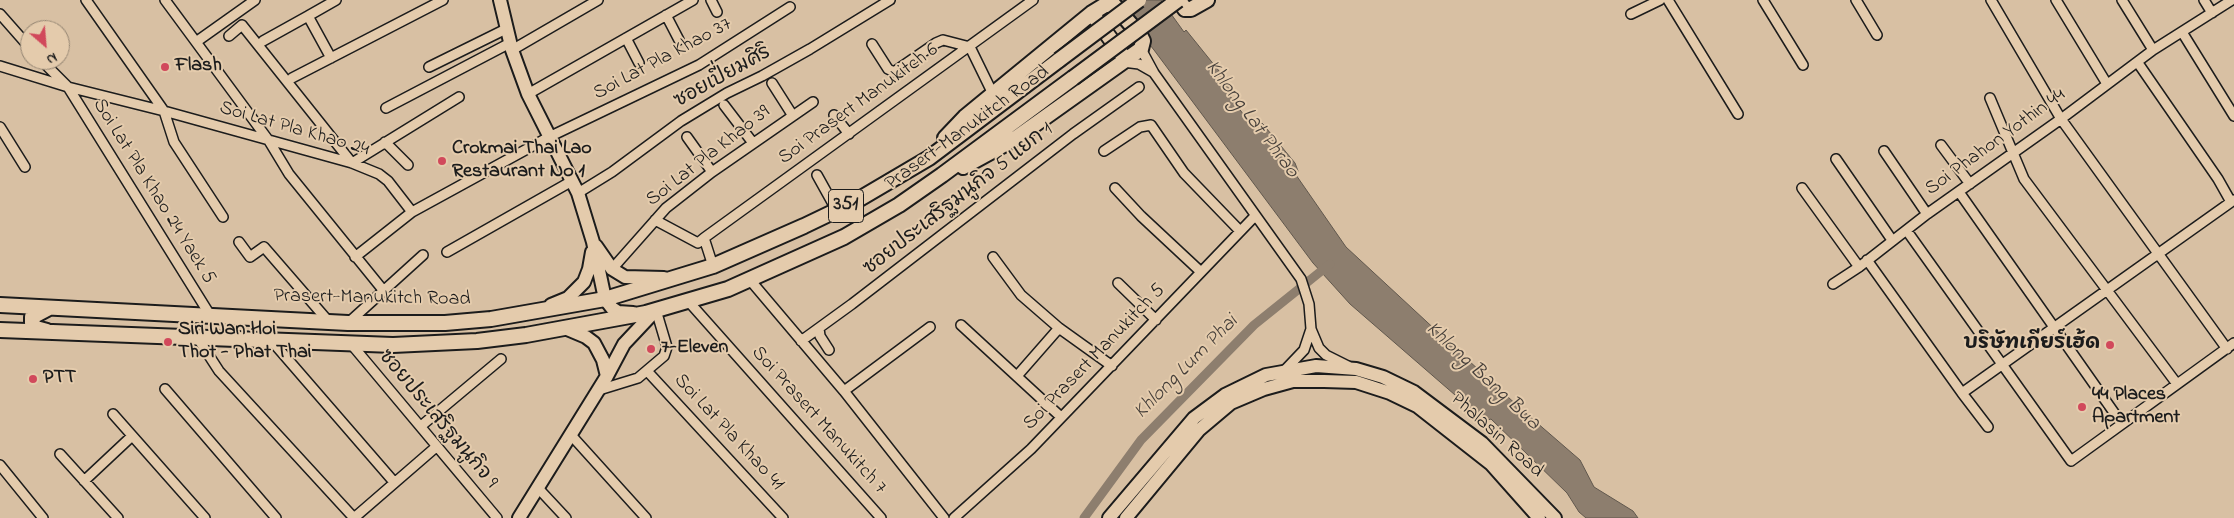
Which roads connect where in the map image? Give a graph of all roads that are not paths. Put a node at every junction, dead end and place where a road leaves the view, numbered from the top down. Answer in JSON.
{"nodes":[{"id":1,"x":86,"y":0,"type":"edge"},
{"id":2,"x":164,"y":0,"type":"edge"},
{"id":3,"x":255,"y":0,"type":"edge"},
{"id":4,"x":336,"y":0,"type":"edge"},
{"id":5,"x":443,"y":0,"type":"edge"},
{"id":6,"x":500,"y":0,"type":"edge"},
{"id":7,"x":598,"y":0,"type":"edge"},
{"id":8,"x":693,"y":0,"type":"edge"},
{"id":9,"x":711,"y":0,"type":"edge"},
{"id":10,"x":890,"y":0,"type":"edge"},
{"id":11,"x":1032,"y":0,"type":"edge"},
{"id":12,"x":1139,"y":0,"type":"edge"},
{"id":13,"x":1179,"y":0,"type":"edge"},
{"id":14,"x":1207,"y":0,"type":"edge"},
{"id":15,"x":1660,"y":0,"type":"edge"},
{"id":16,"x":1668,"y":0,"type":"edge"},
{"id":17,"x":1762,"y":0,"type":"edge"},
{"id":18,"x":1856,"y":0,"type":"edge"},
{"id":19,"x":1991,"y":0,"type":"edge"},
{"id":20,"x":2056,"y":0,"type":"edge"},
{"id":21,"x":2122,"y":0,"type":"edge"},
{"id":22,"x":2204,"y":0,"type":"edge"},
{"id":23,"x":2232,"y":0,"type":"edge"},
{"id":24,"x":790,"y":7,"type":"dead end"},
{"id":25,"x":717,"y":12,"type":"dead end"},
{"id":26,"x":2212,"y":13,"type":"junction"},
{"id":27,"x":0,"y":14,"type":"edge"},
{"id":28,"x":1631,"y":14,"type":"dead end"},
{"id":29,"x":666,"y":15,"type":"junction"},
{"id":30,"x":308,"y":16,"type":"junction"},
{"id":31,"x":1085,"y":19,"type":"junction"},
{"id":32,"x":506,"y":30,"type":"junction"},
{"id":33,"x":2182,"y":32,"type":"junction"},
{"id":34,"x":1877,"y":35,"type":"dead end"},
{"id":35,"x":229,"y":36,"type":"dead end"},
{"id":36,"x":20,"y":37,"type":"edge"},
{"id":37,"x":626,"y":38,"type":"junction"},
{"id":38,"x":679,"y":40,"type":"dead end"},
{"id":39,"x":263,"y":41,"type":"dead end"},
{"id":40,"x":196,"y":42,"type":"junction"},
{"id":41,"x":872,"y":44,"type":"dead end"},
{"id":42,"x":511,"y":46,"type":"junction"},
{"id":43,"x":970,"y":47,"type":"junction"},
{"id":44,"x":1142,"y":49,"type":"junction"},
{"id":45,"x":2153,"y":50,"type":"junction"},
{"id":46,"x":331,"y":58,"type":"junction"},
{"id":47,"x":639,"y":63,"type":"dead end"},
{"id":48,"x":2138,"y":63,"type":"junction"},
{"id":49,"x":1121,"y":64,"type":"junction"},
{"id":50,"x":1803,"y":65,"type":"dead end"},
{"id":51,"x":0,"y":66,"type":"edge"},
{"id":52,"x":429,"y":67,"type":"dead end"},
{"id":53,"x":51,"y":70,"type":"edge"},
{"id":54,"x":1154,"y":73,"type":"junction"},
{"id":55,"x":292,"y":78,"type":"dead end"},
{"id":56,"x":772,"y":83,"type":"dead end"},
{"id":57,"x":2107,"y":84,"type":"junction"},
{"id":58,"x":68,"y":87,"type":"junction"},
{"id":59,"x":1139,"y":87,"type":"dead end"},
{"id":60,"x":528,"y":94,"type":"junction"},
{"id":61,"x":993,"y":94,"type":"junction"},
{"id":62,"x":459,"y":97,"type":"dead end"},
{"id":63,"x":1990,"y":98,"type":"dead end"},
{"id":64,"x":813,"y":102,"type":"dead end"},
{"id":65,"x":724,"y":104,"type":"dead end"},
{"id":66,"x":386,"y":108,"type":"dead end"},
{"id":67,"x":164,"y":111,"type":"junction"},
{"id":68,"x":1738,"y":114,"type":"dead end"},
{"id":69,"x":834,"y":115,"type":"dead end"},
{"id":70,"x":793,"y":116,"type":"junction"},
{"id":71,"x":2234,"y":116,"type":"edge"},
{"id":72,"x":2061,"y":119,"type":"junction"},
{"id":73,"x":0,"y":128,"type":"edge"},
{"id":74,"x":848,"y":134,"type":"junction"},
{"id":75,"x":687,"y":136,"type":"dead end"},
{"id":76,"x":548,"y":137,"type":"junction"},
{"id":77,"x":269,"y":141,"type":"junction"},
{"id":78,"x":385,"y":142,"type":"junction"},
{"id":79,"x":753,"y":143,"type":"junction"},
{"id":80,"x":1941,"y":145,"type":"dead end"},
{"id":81,"x":1104,"y":151,"type":"dead end"},
{"id":82,"x":1884,"y":151,"type":"dead end"},
{"id":83,"x":2012,"y":153,"type":"junction"},
{"id":84,"x":929,"y":158,"type":"junction"},
{"id":85,"x":1836,"y":159,"type":"dead end"},
{"id":86,"x":352,"y":163,"type":"junction"},
{"id":87,"x":408,"y":165,"type":"dead end"},
{"id":88,"x":25,"y":167,"type":"dead end"},
{"id":89,"x":712,"y":172,"type":"junction"},
{"id":90,"x":817,"y":175,"type":"dead end"},
{"id":91,"x":942,"y":175,"type":"junction"},
{"id":92,"x":1970,"y":184,"type":"junction"},
{"id":93,"x":575,"y":187,"type":"junction"},
{"id":94,"x":1115,"y":188,"type":"dead end"},
{"id":95,"x":1802,"y":188,"type":"dead end"},
{"id":96,"x":1959,"y":192,"type":"junction"},
{"id":97,"x":2232,"y":201,"type":"edge"},
{"id":98,"x":837,"y":211,"type":"junction"},
{"id":99,"x":412,"y":212,"type":"junction"},
{"id":100,"x":1927,"y":214,"type":"junction"},
{"id":101,"x":223,"y":216,"type":"dead end"},
{"id":102,"x":1255,"y":216,"type":"junction"},
{"id":103,"x":655,"y":220,"type":"junction"},
{"id":104,"x":1240,"y":230,"type":"junction"},
{"id":105,"x":1907,"y":231,"type":"junction"},
{"id":106,"x":704,"y":238,"type":"junction"},
{"id":107,"x":1892,"y":240,"type":"junction"},
{"id":108,"x":239,"y":242,"type":"dead end"},
{"id":109,"x":593,"y":242,"type":"junction"},
{"id":110,"x":447,"y":252,"type":"dead end"},
{"id":111,"x":741,"y":254,"type":"junction"},
{"id":112,"x":2158,"y":254,"type":"junction"},
{"id":113,"x":423,"y":255,"type":"dead end"},
{"id":114,"x":355,"y":257,"type":"junction"},
{"id":115,"x":993,"y":257,"type":"dead end"},
{"id":116,"x":1867,"y":260,"type":"junction"},
{"id":117,"x":713,"y":266,"type":"junction"},
{"id":118,"x":1859,"y":267,"type":"junction"},
{"id":119,"x":612,"y":269,"type":"junction"},
{"id":120,"x":1201,"y":272,"type":"junction"},
{"id":121,"x":684,"y":276,"type":"junction"},
{"id":122,"x":748,"y":281,"type":"junction"},
{"id":123,"x":1118,"y":283,"type":"dead end"},
{"id":124,"x":1833,"y":284,"type":"dead end"},
{"id":125,"x":383,"y":290,"type":"junction"},
{"id":126,"x":2106,"y":290,"type":"junction"},
{"id":127,"x":605,"y":299,"type":"junction"},
{"id":128,"x":688,"y":302,"type":"junction"},
{"id":129,"x":0,"y":305,"type":"edge"},
{"id":130,"x":50,"y":307,"type":"junction"},
{"id":131,"x":534,"y":312,"type":"junction"},
{"id":132,"x":651,"y":312,"type":"junction"},
{"id":133,"x":210,"y":315,"type":"junction"},
{"id":134,"x":1156,"y":320,"type":"junction"},
{"id":135,"x":329,"y":322,"type":"junction"},
{"id":136,"x":348,"y":323,"type":"junction"},
{"id":137,"x":961,"y":325,"type":"dead end"},
{"id":138,"x":2055,"y":326,"type":"junction"},
{"id":139,"x":930,"y":327,"type":"dead end"},
{"id":140,"x":819,"y":328,"type":"junction"},
{"id":141,"x":1059,"y":328,"type":"junction"},
{"id":142,"x":568,"y":329,"type":"junction"},
{"id":143,"x":1311,"y":329,"type":"junction"},
{"id":144,"x":0,"y":330,"type":"edge"},
{"id":145,"x":50,"y":332,"type":"junction"},
{"id":146,"x":197,"y":337,"type":"junction"},
{"id":147,"x":271,"y":340,"type":"junction"},
{"id":148,"x":801,"y":341,"type":"junction"},
{"id":149,"x":352,"y":345,"type":"junction"},
{"id":150,"x":2230,"y":346,"type":"edge"},
{"id":151,"x":829,"y":350,"type":"dead end"},
{"id":152,"x":501,"y":359,"type":"dead end"},
{"id":153,"x":2002,"y":364,"type":"junction"},
{"id":154,"x":1112,"y":366,"type":"junction"},
{"id":155,"x":1356,"y":369,"type":"junction"},
{"id":156,"x":1284,"y":371,"type":"junction"},
{"id":157,"x":648,"y":372,"type":"junction"},
{"id":158,"x":607,"y":376,"type":"junction"},
{"id":159,"x":1017,"y":376,"type":"junction"},
{"id":160,"x":2177,"y":384,"type":"junction"},
{"id":161,"x":165,"y":389,"type":"dead end"},
{"id":162,"x":599,"y":390,"type":"junction"},
{"id":163,"x":844,"y":392,"type":"junction"},
{"id":164,"x":1962,"y":393,"type":"junction"},
{"id":165,"x":113,"y":414,"type":"dead end"},
{"id":166,"x":1061,"y":418,"type":"junction"},
{"id":167,"x":2122,"y":424,"type":"junction"},
{"id":168,"x":421,"y":426,"type":"junction"},
{"id":169,"x":1988,"y":427,"type":"dead end"},
{"id":170,"x":570,"y":435,"type":"junction"},
{"id":171,"x":132,"y":436,"type":"junction"},
{"id":172,"x":436,"y":446,"type":"junction"},
{"id":173,"x":60,"y":454,"type":"dead end"},
{"id":174,"x":0,"y":465,"type":"edge"},
{"id":175,"x":84,"y":480,"type":"junction"},
{"id":176,"x":394,"y":482,"type":"junction"},
{"id":177,"x":538,"y":488,"type":"junction"},
{"id":178,"x":43,"y":518,"type":"edge"},
{"id":179,"x":118,"y":518,"type":"edge"},
{"id":180,"x":205,"y":518,"type":"edge"},
{"id":181,"x":276,"y":518,"type":"edge"},
{"id":182,"x":354,"y":518,"type":"edge"},
{"id":183,"x":496,"y":518,"type":"edge"},
{"id":184,"x":519,"y":518,"type":"edge"},
{"id":185,"x":566,"y":518,"type":"edge"},
{"id":186,"x":646,"y":518,"type":"edge"},
{"id":187,"x":783,"y":518,"type":"edge"},
{"id":188,"x":882,"y":518,"type":"edge"},
{"id":189,"x":944,"y":518,"type":"edge"},
{"id":190,"x":954,"y":518,"type":"edge"},
{"id":191,"x":1108,"y":518,"type":"edge"},
{"id":192,"x":1126,"y":518,"type":"edge"},
{"id":193,"x":1539,"y":518,"type":"edge"},
{"id":194,"x":1555,"y":518,"type":"edge"}],
"edges":[{"from":1,"to":67,"type":"street"},
{"from":2,"to":40,"type":"street"},
{"from":3,"to":40,"type":"street"},
{"from":4,"to":30,"type":"street"},
{"from":5,"to":46,"type":"street"},
{"from":6,"to":32,"type":"main road"},
{"from":7,"to":42,"type":"street"},
{"from":8,"to":29,"type":"street"},
{"from":9,"to":25,"type":"street"},
{"from":10,"to":93,"type":"street","name":"ซอยเปี่ยมศิริ"},
{"from":11,"to":43,"type":"street","name":"Soi Prasert Manukitch 6"},
{"from":12,"to":84,"type":"main road","name":"Prasert-Manukitch Road","number":"351","bridge":true},
{"from":13,"to":14,"type":"main road"},
{"from":13,"to":91,"type":"main road","name":"Prasert-Manukitch Road","number":"351","bridge":true},
{"from":15,"to":28,"type":"street"},
{"from":16,"to":68,"type":"street"},
{"from":17,"to":50,"type":"street"},
{"from":18,"to":34,"type":"street"},
{"from":19,"to":72,"type":"street"},
{"from":20,"to":57,"type":"street"},
{"from":21,"to":45,"type":"street"},
{"from":22,"to":26,"type":"street"},
{"from":23,"to":26,"type":"street","name":"Soi Phahon Yothin 44"},
{"from":24,"to":76,"type":"street","name":"Soi Lat Pla Khao 37"},
{"from":26,"to":33,"type":"street","name":"Soi Phahon Yothin 44"},
{"from":27,"to":36,"type":"street"},
{"from":29,"to":37,"type":"street"},
{"from":29,"to":38,"type":"street"},
{"from":30,"to":39,"type":"street"},
{"from":30,"to":46,"type":"street"},
{"from":31,"to":44,"type":"main road"},
{"from":31,"to":49,"type":"main road"},
{"from":31,"to":61,"type":"main road"},
{"from":32,"to":42,"type":"main road"},
{"from":32,"to":52,"type":"street"},
{"from":33,"to":45,"type":"street","name":"Soi Phahon Yothin 44"},
{"from":33,"to":71,"type":"street"},
{"from":35,"to":86,"type":"street"},
{"from":37,"to":47,"type":"street"},
{"from":37,"to":60,"type":"street"},
{"from":40,"to":77,"type":"street"},
{"from":41,"to":43,"type":"street"},
{"from":42,"to":60,"type":"main road"},
{"from":42,"to":66,"type":"street"},
{"from":43,"to":61,"type":"street"},
{"from":43,"to":74,"type":"street","name":"Soi Prasert Manukitch 6"},
{"from":44,"to":49,"type":"main road"},
{"from":44,"to":54,"type":"street"},
{"from":45,"to":48,"type":"street","name":"Soi Phahon Yothin 44"},
{"from":46,"to":55,"type":"street"},
{"from":48,"to":57,"type":"street","name":"Soi Phahon Yothin 44"},
{"from":48,"to":97,"type":"street"},
{"from":49,"to":54,"type":"street"},
{"from":49,"to":91,"type":"main road"},
{"from":51,"to":58,"type":"street","name":"Soi Lat Pla Khao 24"},
{"from":53,"to":58,"type":"street","name":"Soi Lat Pla Khao 24 Yaek 5"},
{"from":54,"to":102,"type":"street"},
{"from":56,"to":70,"type":"street"},
{"from":57,"to":72,"type":"street","name":"Soi Phahon Yothin 44"},
{"from":58,"to":67,"type":"street","name":"Soi Lat Pla Khao 24"},
{"from":58,"to":133,"type":"street","name":"Soi Lat Pla Khao 24 Yaek 5"},
{"from":59,"to":140,"type":"street","name":"ซอยประเสริฐมนูกิจ 5 แยก 1"},
{"from":60,"to":76,"type":"main road"},
{"from":61,"to":84,"type":"main road"},
{"from":62,"to":78,"type":"street"},
{"from":63,"to":83,"type":"street"},
{"from":64,"to":70,"type":"street","name":"Soi Lat Pla Khao 39"},
{"from":65,"to":79,"type":"street"},
{"from":67,"to":77,"type":"street","name":"Soi Lat Pla Khao 24"},
{"from":67,"to":101,"type":"street"},
{"from":69,"to":74,"type":"street"},
{"from":70,"to":79,"type":"street","name":"Soi Lat Pla Khao 39"},
{"from":72,"to":83,"type":"street","name":"Soi Phahon Yothin 44"},
{"from":72,"to":112,"type":"street"},
{"from":73,"to":88,"type":"street"},
{"from":74,"to":106,"type":"street","name":"Soi Prasert Manukitch 6"},
{"from":75,"to":89,"type":"street"},
{"from":76,"to":93,"type":"main road"},
{"from":76,"to":99,"type":"street"},
{"from":77,"to":86,"type":"street","name":"Soi Lat Pla Khao 24"},
{"from":77,"to":114,"type":"street"},
{"from":78,"to":86,"type":"street"},
{"from":78,"to":87,"type":"street"},
{"from":79,"to":89,"type":"street","name":"Soi Lat Pla Khao 39"},
{"from":80,"to":92,"type":"street"},
{"from":81,"to":104,"type":"street"},
{"from":82,"to":100,"type":"street"},
{"from":83,"to":92,"type":"street","name":"Soi Phahon Yothin 44"},
{"from":83,"to":126,"type":"street"},
{"from":84,"to":98,"type":"main road","name":"Prasert-Manukitch Road","number":"351"},
{"from":85,"to":107,"type":"street"},
{"from":86,"to":99,"type":"street","name":"Soi Lat Pla Khao 24"},
{"from":89,"to":103,"type":"street","name":"Soi Lat Pla Khao 39"},
{"from":90,"to":98,"type":"street"},
{"from":91,"to":122,"type":"main road","name":"Prasert-Manukitch Road","number":"351"},
{"from":92,"to":96,"type":"street","name":"Soi Phahon Yothin 44"},
{"from":93,"to":109,"type":"main road"},
{"from":93,"to":110,"type":"street","name":"ซอยเปี่ยมศิริ"},
{"from":94,"to":120,"type":"street"},
{"from":95,"to":118,"type":"street"},
{"from":96,"to":100,"type":"street","name":"Soi Phahon Yothin 44"},
{"from":96,"to":138,"type":"street"},
{"from":97,"to":112,"type":"street"},
{"from":98,"to":111,"type":"main road","name":"Prasert-Manukitch Road","number":"351"},
{"from":99,"to":114,"type":"street"},
{"from":100,"to":105,"type":"street","name":"Soi Phahon Yothin 44"},
{"from":102,"to":104,"type":"street","name":"Soi Prasert Manukitch 5"},
{"from":102,"to":143,"type":"street"},
{"from":103,"to":106,"type":"street"},
{"from":103,"to":119,"type":"street","name":"Soi Lat Pla Khao 39"},
{"from":104,"to":120,"type":"street","name":"Soi Prasert Manukitch 5"},
{"from":105,"to":107,"type":"street","name":"Soi Phahon Yothin 44"},
{"from":105,"to":153,"type":"street"},
{"from":106,"to":117,"type":"street"},
{"from":107,"to":116,"type":"street","name":"Soi Phahon Yothin 44"},
{"from":108,"to":135,"type":"street"},
{"from":109,"to":119,"type":"main road"},
{"from":109,"to":127,"type":"main road"},
{"from":109,"to":131,"type":"main road"},
{"from":111,"to":117,"type":"main road","name":"Prasert-Manukitch Road","number":"351"},
{"from":111,"to":122,"type":"main road"},
{"from":112,"to":126,"type":"street"},
{"from":112,"to":150,"type":"street"},
{"from":113,"to":125,"type":"street"},
{"from":114,"to":125,"type":"street"},
{"from":115,"to":141,"type":"street"},
{"from":116,"to":118,"type":"street","name":"Soi Phahon Yothin 44"},
{"from":116,"to":164,"type":"street"},
{"from":117,"to":121,"type":"main road","name":"Prasert-Manukitch Road","number":"351"},
{"from":118,"to":124,"type":"street","name":"Soi Phahon Yothin 44"},
{"from":119,"to":121,"type":"main road"},
{"from":120,"to":134,"type":"street","name":"Soi Prasert Manukitch 5"},
{"from":121,"to":127,"type":"main road","name":"Prasert-Manukitch Road","number":"351"},
{"from":122,"to":128,"type":"main road","name":"Prasert-Manukitch Road","number":"351"},
{"from":122,"to":148,"type":"street"},
{"from":123,"to":134,"type":"street"},
{"from":125,"to":136,"type":"street"},
{"from":126,"to":138,"type":"street"},
{"from":126,"to":160,"type":"street"},
{"from":127,"to":131,"type":"main road","name":"Prasert-Manukitch Road","number":"351"},
{"from":127,"to":132,"type":"main road"},
{"from":128,"to":132,"type":"main road","name":"Prasert-Manukitch Road","number":"351"},
{"from":128,"to":188,"type":"street","name":"Soi Prasert Manukitch 7"},
{"from":129,"to":130,"type":"main road","name":"Prasert-Manukitch Road","number":"351"},
{"from":130,"to":133,"type":"main road","name":"Prasert-Manukitch Road","number":"351"},
{"from":130,"to":145,"type":"main road"},
{"from":131,"to":136,"type":"main road","name":"Prasert-Manukitch Road","number":"351"},
{"from":132,"to":142,"type":"main road","name":"Prasert-Manukitch Road","number":"351"},
{"from":132,"to":157,"type":"street","name":"Soi Lat Pla Khao 41"},
{"from":132,"to":158,"type":"main road"},
{"from":133,"to":135,"type":"main road","name":"Prasert-Manukitch Road","number":"351"},
{"from":134,"to":154,"type":"street","name":"Soi Prasert Manukitch 5"},
{"from":135,"to":136,"type":"main road","name":"Prasert-Manukitch Road","number":"351"},
{"from":137,"to":159,"type":"street"},
{"from":138,"to":153,"type":"street"},
{"from":138,"to":167,"type":"street"},
{"from":139,"to":163,"type":"street"},
{"from":140,"to":148,"type":"street","name":"ซอยประเสริฐมนูกิจ 5 แยก 1"},
{"from":140,"to":151,"type":"street"},
{"from":141,"to":154,"type":"street"},
{"from":141,"to":159,"type":"street"},
{"from":142,"to":149,"type":"main road","name":"Prasert-Manukitch Road","number":"351"},
{"from":142,"to":158,"type":"main road"},
{"from":143,"to":155,"type":"street"},
{"from":143,"to":156,"type":"street"},
{"from":144,"to":145,"type":"main road","name":"Prasert-Manukitch Road","number":"351"},
{"from":145,"to":146,"type":"main road","name":"Prasert-Manukitch Road","number":"351"},
{"from":146,"to":147,"type":"main road","name":"Prasert-Manukitch Road","number":"351"},
{"from":146,"to":182,"type":"street"},
{"from":147,"to":149,"type":"main road","name":"Prasert-Manukitch Road","number":"351"},
{"from":147,"to":176,"type":"street"},
{"from":148,"to":163,"type":"street"},
{"from":149,"to":168,"type":"street","name":"ซอยประเสริฐมนูกิจ 9"},
{"from":150,"to":160,"type":"street"},
{"from":152,"to":168,"type":"street"},
{"from":153,"to":164,"type":"street"},
{"from":153,"to":167,"type":"street"},
{"from":154,"to":166,"type":"street","name":"Soi Prasert Manukitch 5"},
{"from":155,"to":156,"type":"main road","name":"Phalasin Road"},
{"from":155,"to":194,"type":"main road","name":"Phalasin Road"},
{"from":156,"to":191,"type":"main road","name":"Phalasin Road"},
{"from":157,"to":162,"type":"street","name":"Soi Lat Pla Khao 41"},
{"from":157,"to":187,"type":"street","name":"Soi Lat Pla Khao 41"},
{"from":158,"to":162,"type":"main road"},
{"from":159,"to":166,"type":"street"},
{"from":160,"to":167,"type":"street"},
{"from":161,"to":181,"type":"street"},
{"from":162,"to":170,"type":"main road"},
{"from":163,"to":189,"type":"street"},
{"from":164,"to":169,"type":"street"},
{"from":165,"to":171,"type":"street"},
{"from":166,"to":190,"type":"street","name":"Soi Prasert Manukitch 5"},
{"from":168,"to":172,"type":"street","name":"ซอยประเสริฐมนูกิจ 9"},
{"from":170,"to":177,"type":"main road"},
{"from":170,"to":186,"type":"street"},
{"from":171,"to":175,"type":"street"},
{"from":171,"to":180,"type":"street"},
{"from":172,"to":176,"type":"street"},
{"from":172,"to":183,"type":"street","name":"ซอยประเสริฐมนูกิจ 9"},
{"from":173,"to":175,"type":"street"},
{"from":174,"to":178,"type":"street"},
{"from":175,"to":179,"type":"street"},
{"from":176,"to":182,"type":"street"},
{"from":177,"to":184,"type":"main road"},
{"from":177,"to":185,"type":"street"},
{"from":192,"to":193,"type":"main road","name":"Phalasin Road"}]}
